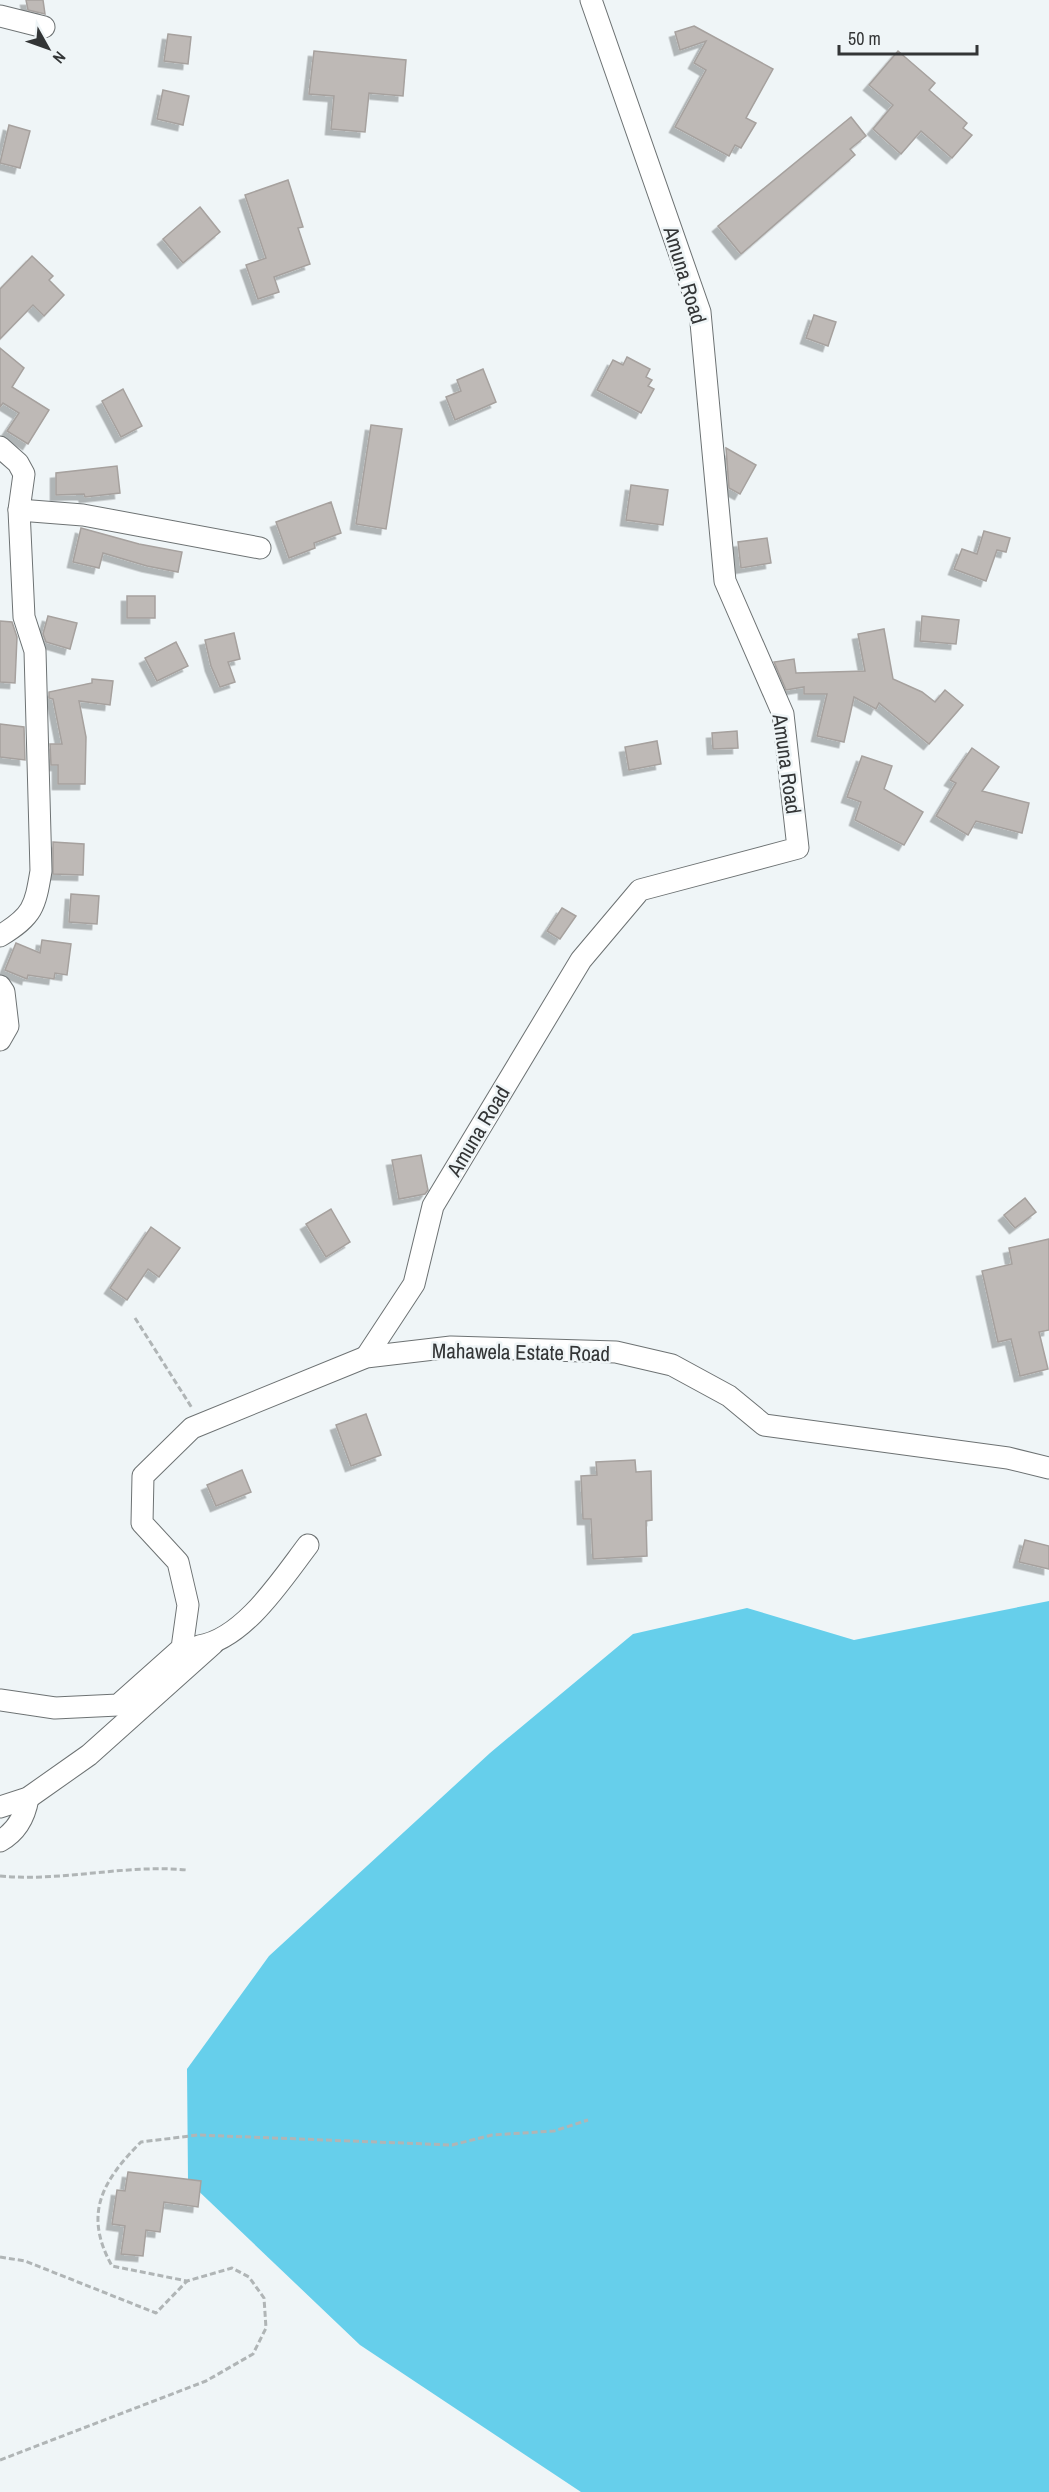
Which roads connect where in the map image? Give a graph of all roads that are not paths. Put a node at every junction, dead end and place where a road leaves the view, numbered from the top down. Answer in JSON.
{"nodes":[{"id":1,"x":591,"y":0,"type":"edge"},
{"id":2,"x":0,"y":16,"type":"edge"},
{"id":3,"x":44,"y":27,"type":"dead end"},
{"id":4,"x":0,"y":447,"type":"edge"},
{"id":5,"x":19,"y":510,"type":"junction"},
{"id":6,"x":260,"y":548,"type":"dead end"},
{"id":7,"x":0,"y":936,"type":"edge"},
{"id":8,"x":0,"y":986,"type":"edge"},
{"id":9,"x":0,"y":1040,"type":"edge"},
{"id":10,"x":366,"y":1357,"type":"junction"},
{"id":11,"x":1049,"y":1468,"type":"edge"},
{"id":12,"x":308,"y":1545,"type":"dead end"},
{"id":13,"x":213,"y":1644,"type":"junction"},
{"id":14,"x":182,"y":1648,"type":"junction"},
{"id":15,"x":0,"y":1701,"type":"edge"},
{"id":16,"x":28,"y":1798,"type":"junction"},
{"id":17,"x":0,"y":1807,"type":"edge"},
{"id":18,"x":0,"y":1841,"type":"edge"}],
"edges":[{"from":1,"to":10,"type":"street","name":"Amuna Road"},
{"from":2,"to":3,"type":"street"},
{"from":4,"to":5,"type":"street"},
{"from":5,"to":6,"type":"street"},
{"from":5,"to":7,"type":"street"},
{"from":8,"to":9,"type":"street"},
{"from":10,"to":11,"type":"street","name":"Mahawela Estate Road"},
{"from":10,"to":14,"type":"street","name":"Mahawela Estate Road"},
{"from":12,"to":13,"type":"street"},
{"from":13,"to":14,"type":"street"},
{"from":13,"to":16,"type":"street"},
{"from":14,"to":15,"type":"street"},
{"from":16,"to":17,"type":"street"},
{"from":16,"to":18,"type":"street"}]}
